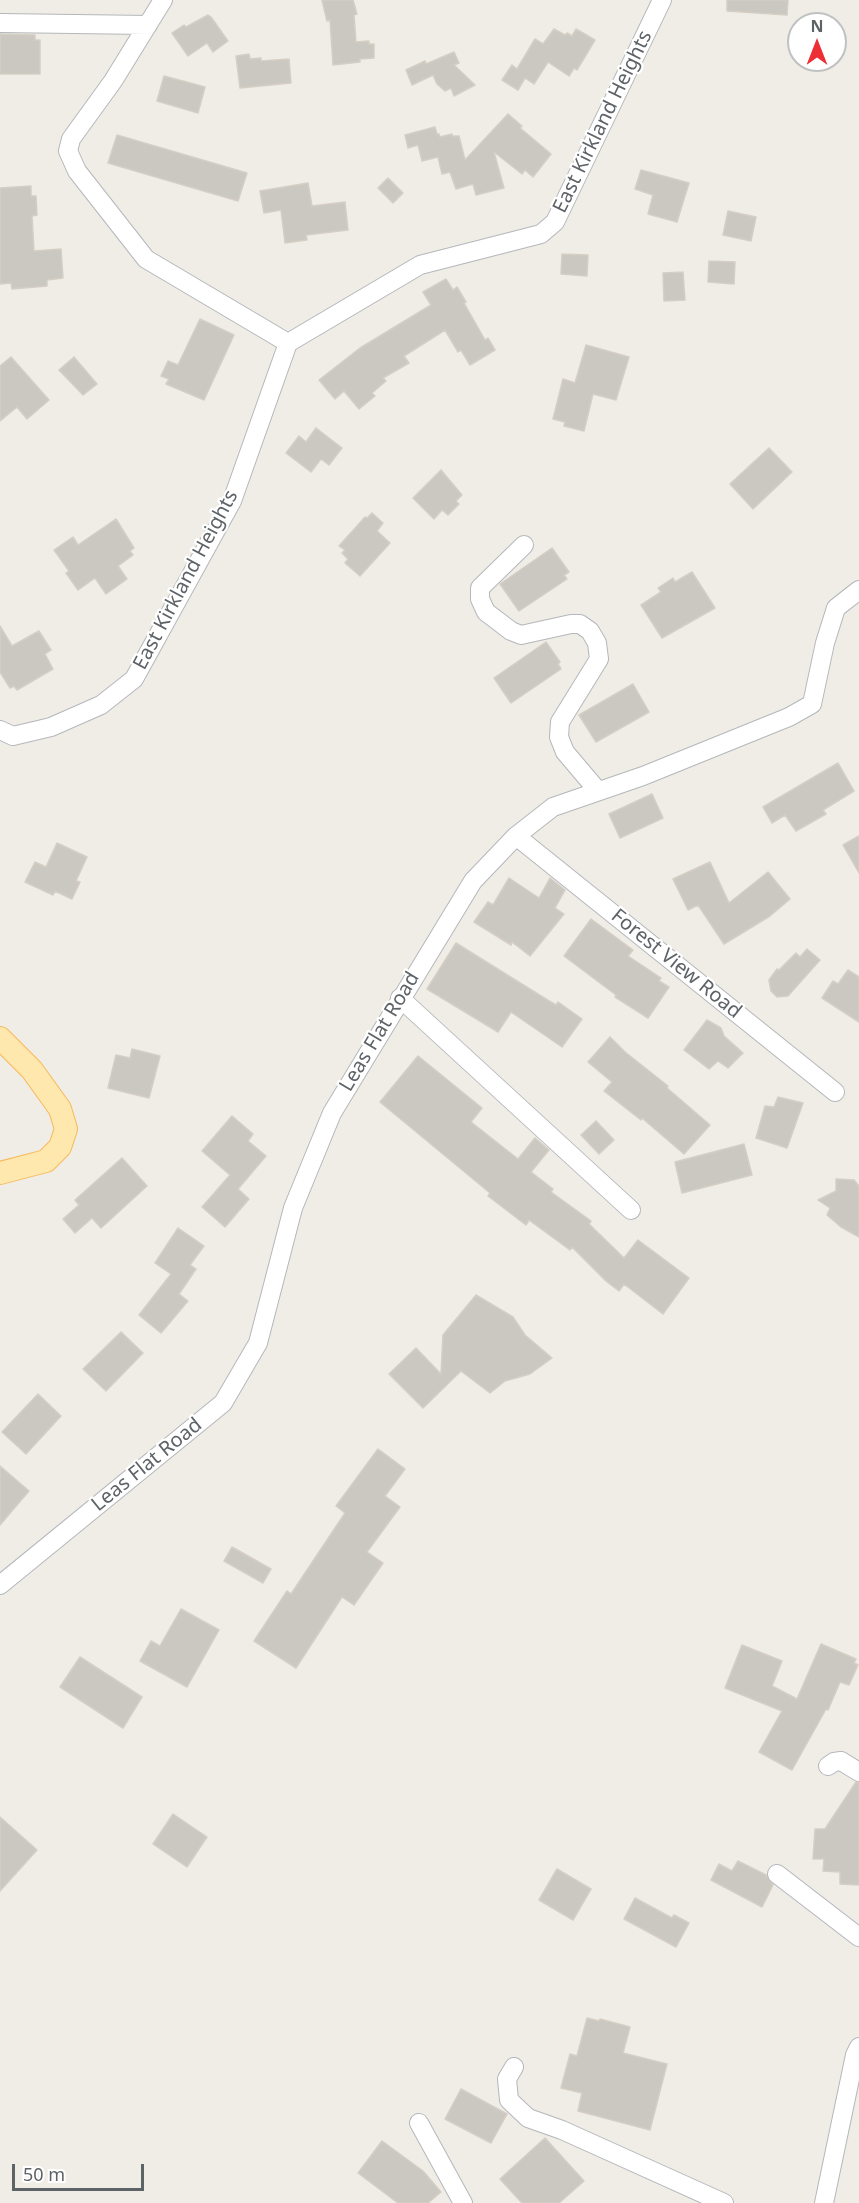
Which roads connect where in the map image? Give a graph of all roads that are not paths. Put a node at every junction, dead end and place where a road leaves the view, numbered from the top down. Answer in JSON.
{"nodes":[{"id":1,"x":164,"y":0,"type":"edge"},
{"id":2,"x":662,"y":0,"type":"edge"},
{"id":3,"x":0,"y":23,"type":"edge"},
{"id":4,"x":148,"y":25,"type":"junction"},
{"id":5,"x":288,"y":343,"type":"junction"},
{"id":6,"x":524,"y":545,"type":"dead end"},
{"id":7,"x":859,"y":590,"type":"edge"},
{"id":8,"x":0,"y":730,"type":"edge"},
{"id":9,"x":598,"y":791,"type":"junction"},
{"id":10,"x":516,"y":836,"type":"junction"},
{"id":11,"x":400,"y":998,"type":"junction"},
{"id":12,"x":0,"y":1038,"type":"edge"},
{"id":13,"x":835,"y":1092,"type":"dead end"},
{"id":14,"x":0,"y":1173,"type":"edge"},
{"id":15,"x":631,"y":1210,"type":"dead end"},
{"id":16,"x":0,"y":1585,"type":"edge"},
{"id":17,"x":828,"y":1766,"type":"dead end"},
{"id":18,"x":859,"y":1772,"type":"edge"},
{"id":19,"x":777,"y":1875,"type":"dead end"},
{"id":20,"x":859,"y":1937,"type":"edge"},
{"id":21,"x":859,"y":2047,"type":"edge"},
{"id":22,"x":514,"y":2067,"type":"dead end"},
{"id":23,"x":419,"y":2123,"type":"dead end"},
{"id":24,"x":463,"y":2203,"type":"edge"},
{"id":25,"x":724,"y":2203,"type":"edge"},
{"id":26,"x":825,"y":2203,"type":"edge"}],
"edges":[{"from":1,"to":4,"type":"street"},
{"from":2,"to":5,"type":"street","name":"East Kirkland Heights"},
{"from":3,"to":4,"type":"street"},
{"from":4,"to":5,"type":"street"},
{"from":5,"to":8,"type":"street","name":"East Kirkland Heights"},
{"from":6,"to":9,"type":"street"},
{"from":7,"to":9,"type":"street","name":"Leas Flat Road"},
{"from":9,"to":10,"type":"street","name":"Leas Flat Road"},
{"from":10,"to":11,"type":"street","name":"Leas Flat Road"},
{"from":10,"to":13,"type":"street","name":"Forest View Road"},
{"from":11,"to":15,"type":"street"},
{"from":11,"to":16,"type":"street","name":"Leas Flat Road"},
{"from":12,"to":14,"type":"main road"},
{"from":17,"to":18,"type":"street"},
{"from":19,"to":20,"type":"street"},
{"from":21,"to":26,"type":"street"},
{"from":22,"to":25,"type":"street"},
{"from":23,"to":24,"type":"street"}]}
